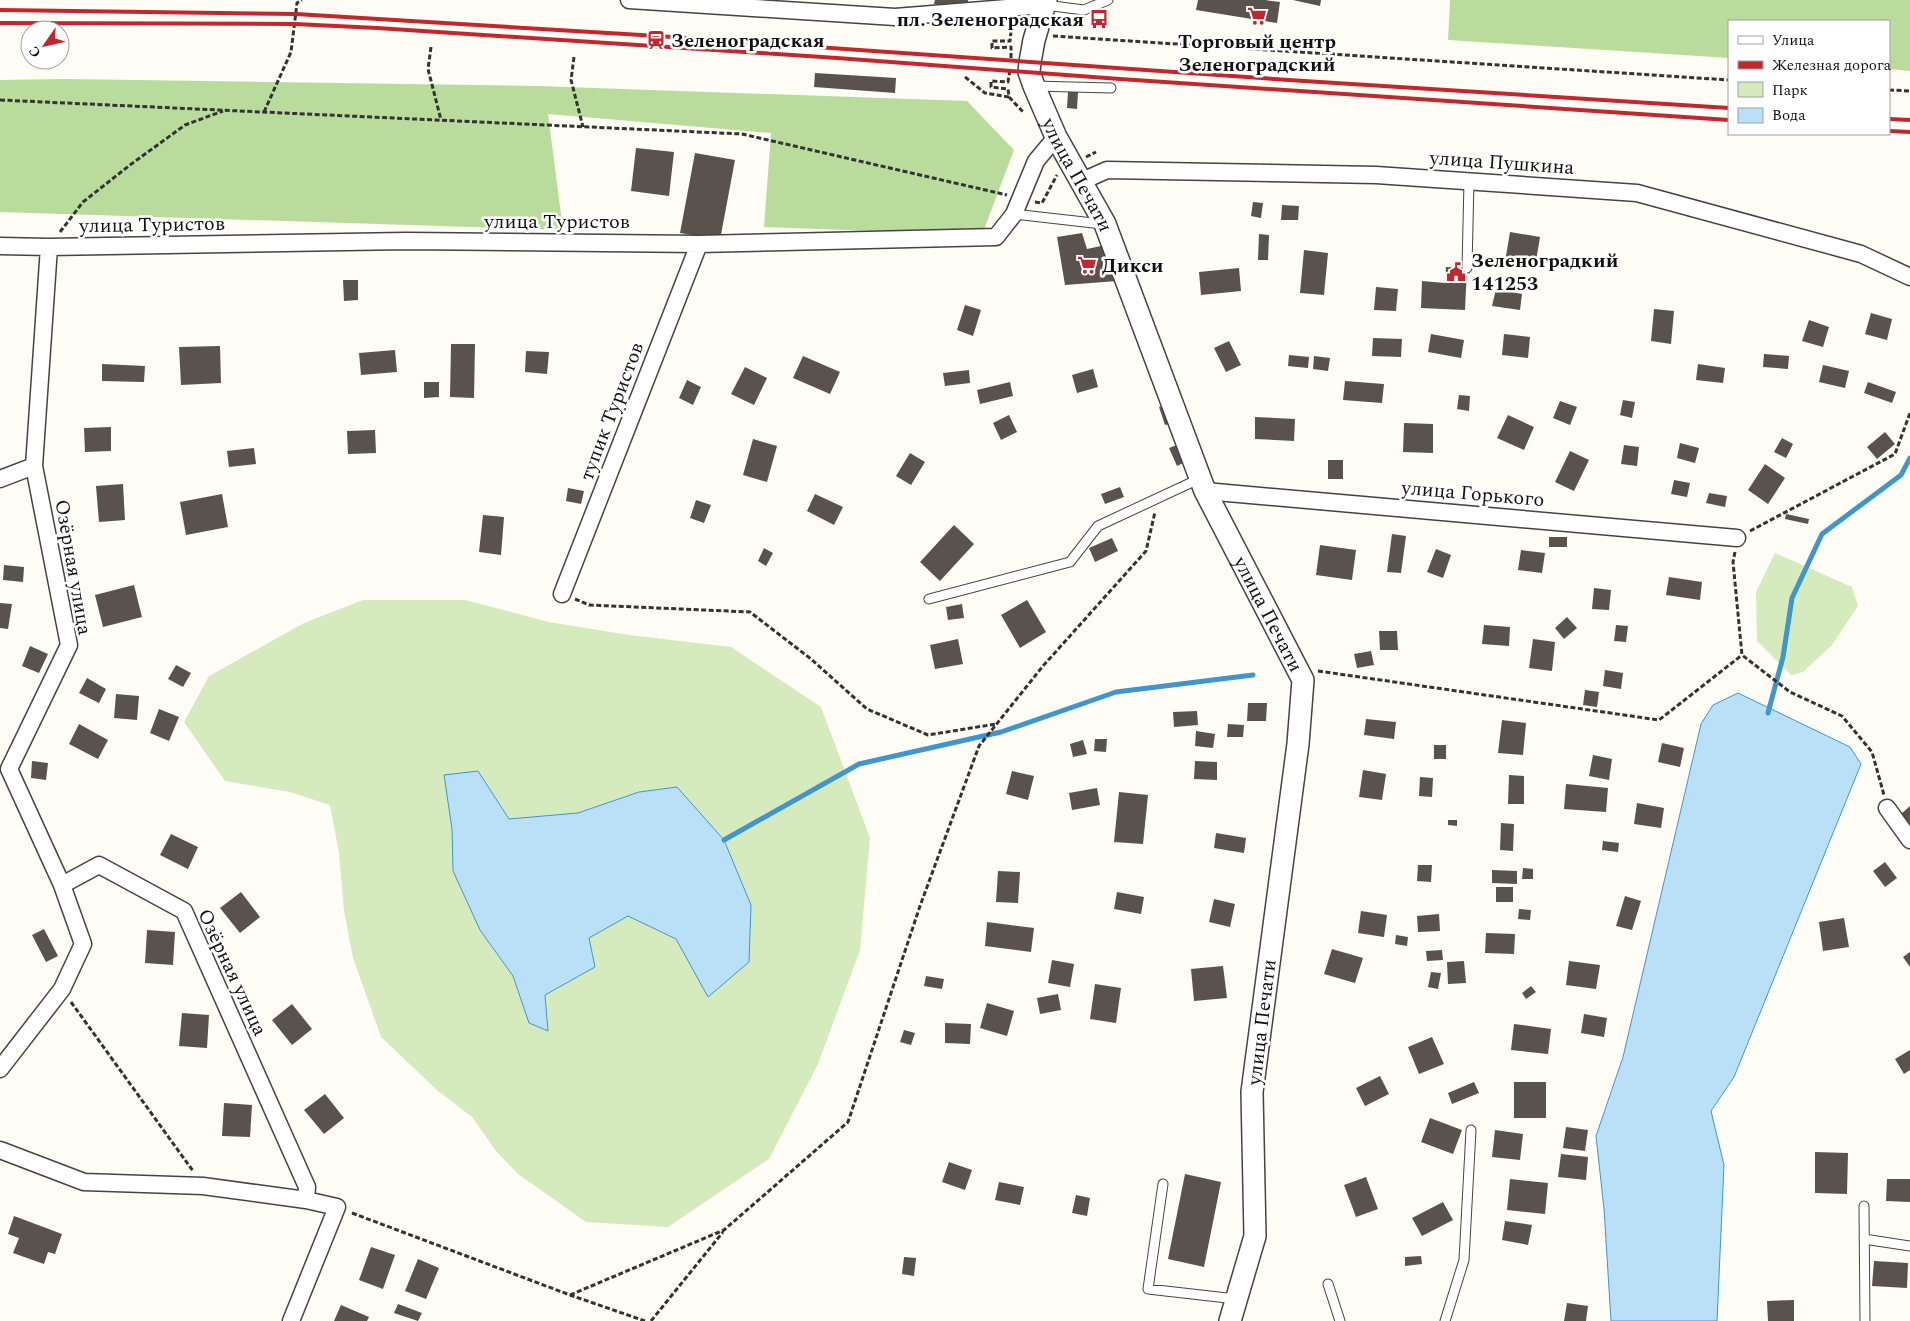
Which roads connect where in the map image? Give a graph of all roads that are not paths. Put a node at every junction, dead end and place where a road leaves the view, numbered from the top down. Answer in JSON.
{"nodes":[{"id":1,"x":629,"y":0,"type":"edge"},
{"id":2,"x":1108,"y":0,"type":"edge"},
{"id":3,"x":1045,"y":3,"type":"edge"},
{"id":4,"x":1034,"y":86,"type":"junction"},
{"id":5,"x":1111,"y":88,"type":"dead end"},
{"id":6,"x":1056,"y":138,"type":"junction"},
{"id":7,"x":1076,"y":173,"type":"junction"},
{"id":8,"x":1469,"y":181,"type":"junction"},
{"id":9,"x":1014,"y":214,"type":"junction"},
{"id":10,"x":1105,"y":224,"type":"junction"},
{"id":11,"x":699,"y":244,"type":"junction"},
{"id":12,"x":0,"y":246,"type":"edge"},
{"id":13,"x":49,"y":247,"type":"junction"},
{"id":14,"x":1467,"y":268,"type":"dead end"},
{"id":15,"x":1910,"y":277,"type":"edge"},
{"id":16,"x":34,"y":466,"type":"junction"},
{"id":17,"x":0,"y":479,"type":"edge"},
{"id":18,"x":1203,"y":484,"type":"junction"},
{"id":19,"x":1737,"y":538,"type":"road end"},
{"id":20,"x":562,"y":594,"type":"road end"},
{"id":21,"x":929,"y":599,"type":"dead end"},
{"id":22,"x":1887,"y":808,"type":"road end"},
{"id":23,"x":1910,"y":840,"type":"edge"},
{"id":24,"x":62,"y":885,"type":"junction"},
{"id":25,"x":0,"y":1069,"type":"edge"},
{"id":26,"x":1471,"y":1130,"type":"dead end"},
{"id":27,"x":0,"y":1150,"type":"edge"},
{"id":28,"x":1163,"y":1184,"type":"dead end"},
{"id":29,"x":306,"y":1200,"type":"junction"},
{"id":30,"x":1864,"y":1206,"type":"dead end"},
{"id":31,"x":1864,"y":1239,"type":"junction"},
{"id":32,"x":1910,"y":1246,"type":"edge"},
{"id":33,"x":1328,"y":1284,"type":"dead end"},
{"id":34,"x":1236,"y":1299,"type":"junction"},
{"id":35,"x":291,"y":1321,"type":"edge"},
{"id":36,"x":1230,"y":1321,"type":"edge"},
{"id":37,"x":1340,"y":1321,"type":"edge"},
{"id":38,"x":1445,"y":1321,"type":"edge"},
{"id":39,"x":1864,"y":1321,"type":"edge"}],
"edges":[{"from":1,"to":3,"type":"street"},
{"from":2,"to":3,"type":"lane"},
{"from":3,"to":4,"type":"street","name":"улица Печати"},
{"from":4,"to":5,"type":"lane"},
{"from":4,"to":6,"type":"street","name":"улица Печати"},
{"from":6,"to":7,"type":"street","name":"улица Печати"},
{"from":6,"to":9,"type":"street","name":"улица Туристов"},
{"from":7,"to":8,"type":"street","name":"улица Пушкина"},
{"from":7,"to":10,"type":"street","name":"улица Печати"},
{"from":8,"to":14,"type":"lane"},
{"from":8,"to":15,"type":"street","name":"улица Пушкина"},
{"from":9,"to":10,"type":"lane"},
{"from":9,"to":11,"type":"street","name":"улица Туристов"},
{"from":10,"to":18,"type":"street","name":"улица Печати"},
{"from":11,"to":13,"type":"street","name":"улица Туристов"},
{"from":11,"to":20,"type":"street","name":"тупик Туристов"},
{"from":12,"to":13,"type":"street","name":"улица Туристов"},
{"from":13,"to":16,"type":"street","name":"Озёрная улица"},
{"from":16,"to":17,"type":"street"},
{"from":16,"to":24,"type":"street","name":"Озёрная улица"},
{"from":18,"to":19,"type":"street","name":"улица Горького"},
{"from":18,"to":21,"type":"lane"},
{"from":18,"to":34,"type":"street","name":"улица Печати"},
{"from":22,"to":23,"type":"street"},
{"from":24,"to":25,"type":"street"},
{"from":24,"to":29,"type":"street","name":"Озёрная улица"},
{"from":26,"to":38,"type":"lane"},
{"from":27,"to":29,"type":"street"},
{"from":28,"to":34,"type":"lane"},
{"from":29,"to":35,"type":"street"},
{"from":30,"to":31,"type":"lane"},
{"from":31,"to":32,"type":"lane"},
{"from":31,"to":39,"type":"lane"},
{"from":33,"to":37,"type":"lane"},
{"from":34,"to":36,"type":"street","name":"улица Печати"}]}
